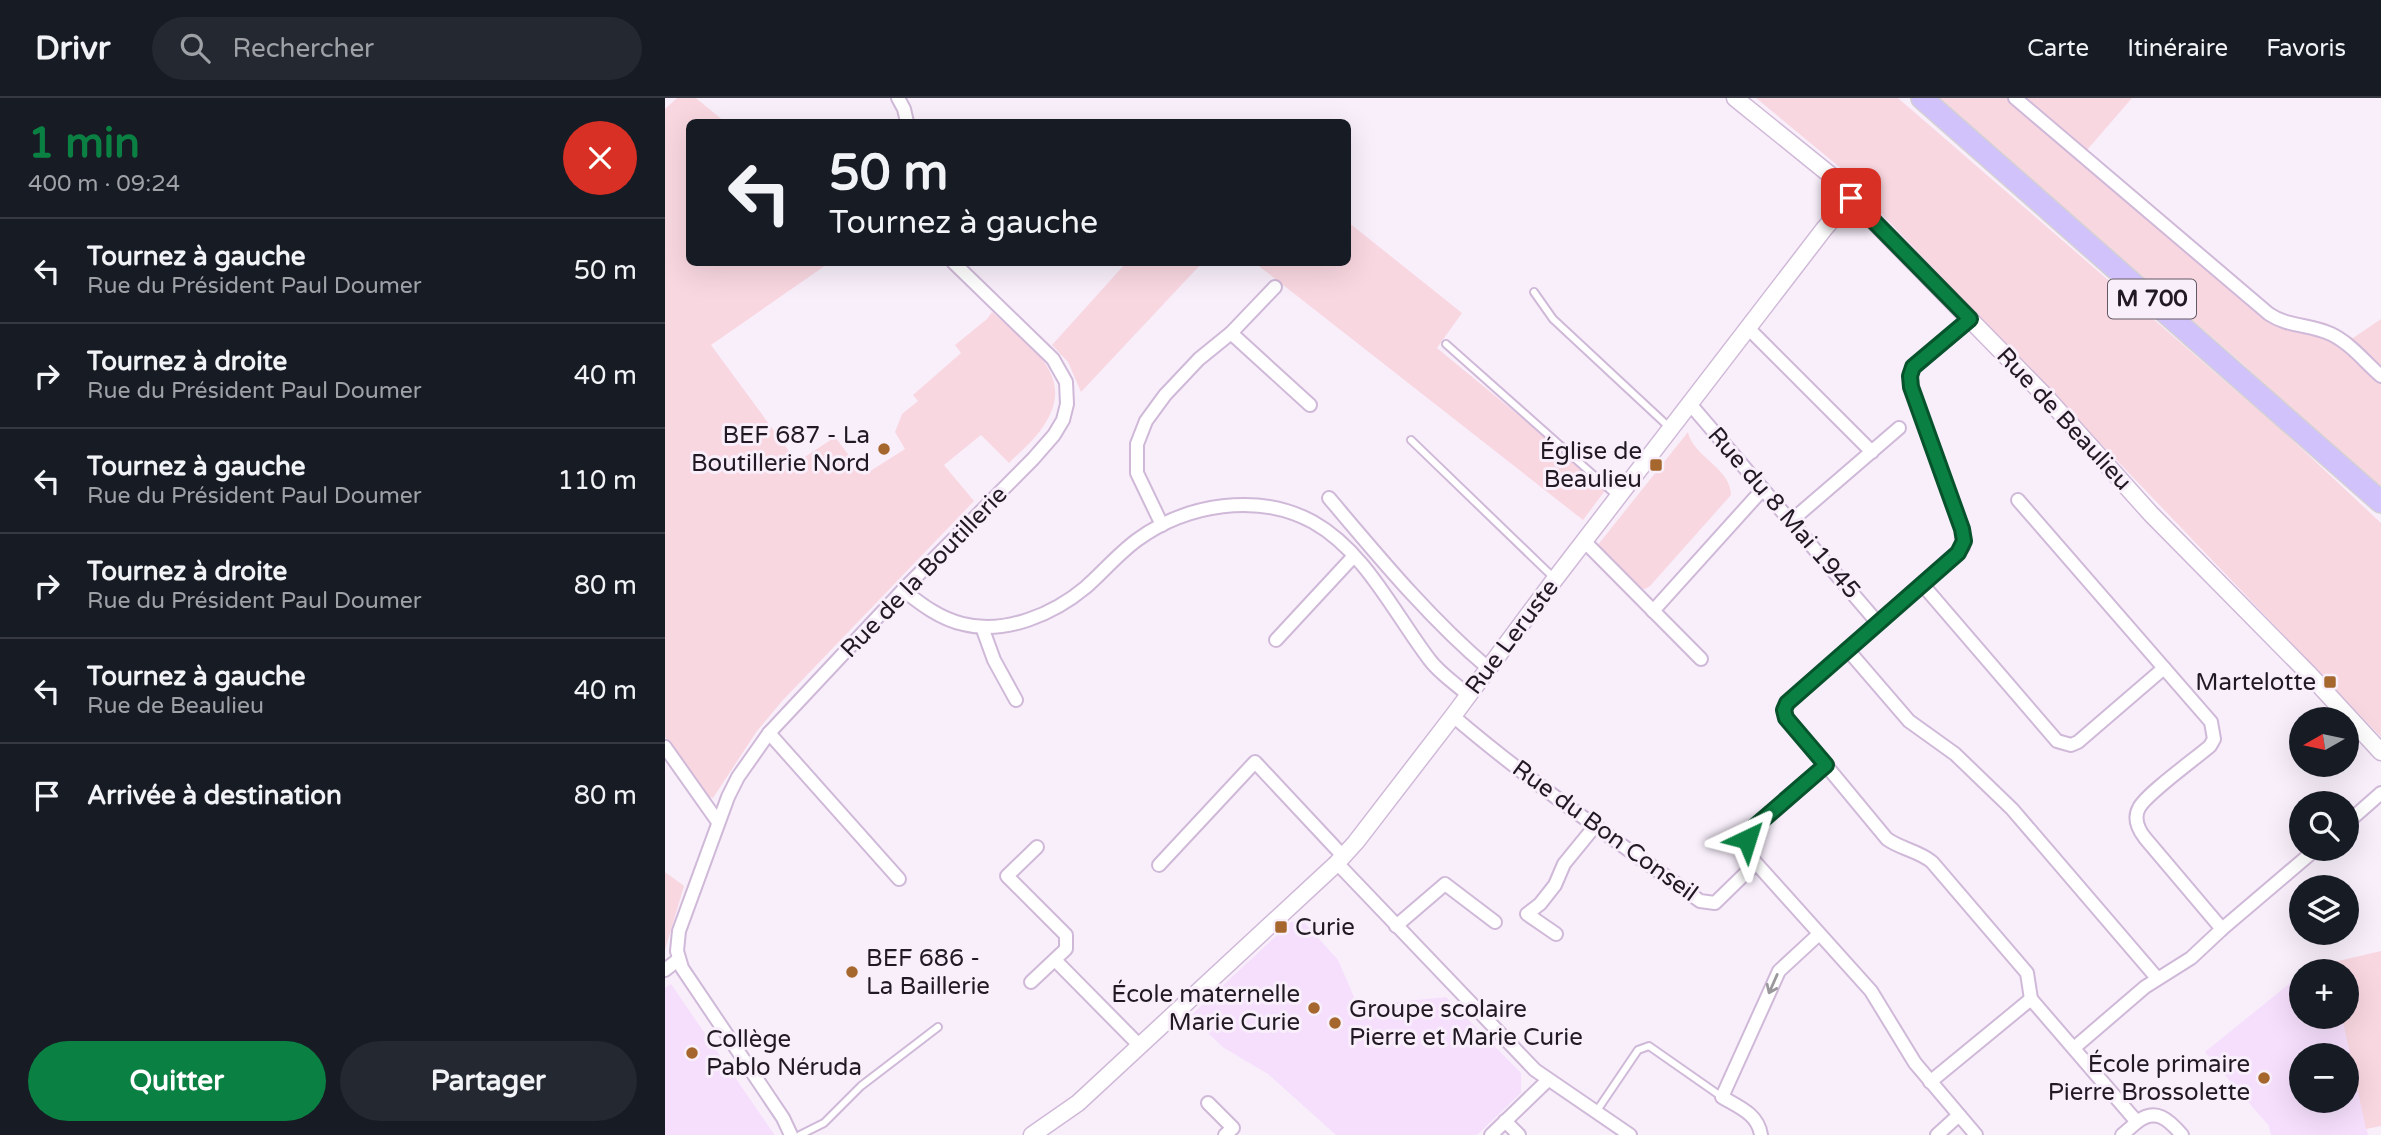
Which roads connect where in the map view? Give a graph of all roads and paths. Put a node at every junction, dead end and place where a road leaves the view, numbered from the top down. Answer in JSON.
{"nodes":[{"id":1,"x":898,"y":98,"type":"edge"},
{"id":2,"x":1735,"y":98,"type":"edge"},
{"id":3,"x":1922,"y":98,"type":"edge"},
{"id":4,"x":2015,"y":98,"type":"edge"},
{"id":5,"x":906,"y":119,"type":"edge"},
{"id":6,"x":1851,"y":198,"type":"junction"},
{"id":7,"x":957,"y":266,"type":"edge"},
{"id":8,"x":1275,"y":287,"type":"dead end"},
{"id":9,"x":1534,"y":292,"type":"dead end"},
{"id":10,"x":1970,"y":319,"type":"junction"},
{"id":11,"x":1748,"y":328,"type":"junction"},
{"id":12,"x":1231,"y":333,"type":"junction"},
{"id":13,"x":1446,"y":344,"type":"dead end"},
{"id":14,"x":2381,"y":376,"type":"edge"},
{"id":15,"x":1690,"y":404,"type":"junction"},
{"id":16,"x":1310,"y":405,"type":"dead end"},
{"id":17,"x":1671,"y":428,"type":"junction"},
{"id":18,"x":1899,"y":428,"type":"dead end"},
{"id":19,"x":1411,"y":440,"type":"dead end"},
{"id":20,"x":1872,"y":452,"type":"junction"},
{"id":21,"x":1763,"y":489,"type":"junction"},
{"id":22,"x":1618,"y":496,"type":"junction"},
{"id":23,"x":1329,"y":498,"type":"dead end"},
{"id":24,"x":2018,"y":500,"type":"dead end"},
{"id":25,"x":2381,"y":502,"type":"edge"},
{"id":26,"x":1791,"y":521,"type":"junction"},
{"id":27,"x":1162,"y":525,"type":"junction"},
{"id":28,"x":1584,"y":541,"type":"junction"},
{"id":29,"x":1353,"y":557,"type":"junction"},
{"id":30,"x":1555,"y":579,"type":"junction"},
{"id":31,"x":1922,"y":584,"type":"junction"},
{"id":32,"x":903,"y":590,"type":"junction"},
{"id":33,"x":1653,"y":611,"type":"junction"},
{"id":34,"x":1877,"y":622,"type":"junction"},
{"id":35,"x":982,"y":626,"type":"junction"},
{"id":36,"x":1276,"y":640,"type":"dead end"},
{"id":37,"x":1847,"y":649,"type":"junction"},
{"id":38,"x":1701,"y":659,"type":"dead end"},
{"id":39,"x":1488,"y":668,"type":"junction"},
{"id":40,"x":2164,"y":668,"type":"junction"},
{"id":41,"x":1468,"y":695,"type":"junction"},
{"id":42,"x":1016,"y":700,"type":"dead end"},
{"id":43,"x":1453,"y":716,"type":"junction"},
{"id":44,"x":769,"y":733,"type":"junction"},
{"id":45,"x":665,"y":747,"type":"edge"},
{"id":46,"x":2381,"y":752,"type":"edge"},
{"id":47,"x":1826,"y":765,"type":"junction"},
{"id":48,"x":2381,"y":793,"type":"edge"},
{"id":49,"x":2359,"y":812,"type":"edge"},
{"id":50,"x":718,"y":822,"type":"junction"},
{"id":51,"x":1595,"y":826,"type":"junction"},
{"id":52,"x":1037,"y":847,"type":"dead end"},
{"id":53,"x":1340,"y":859,"type":"junction"},
{"id":54,"x":2302,"y":861,"type":"edge"},
{"id":55,"x":1755,"y":864,"type":"junction"},
{"id":56,"x":1159,"y":865,"type":"dead end"},
{"id":57,"x":899,"y":879,"type":"dead end"},
{"id":58,"x":1495,"y":922,"type":"dead end"},
{"id":59,"x":1396,"y":926,"type":"junction"},
{"id":60,"x":2222,"y":929,"type":"junction"},
{"id":61,"x":1556,"y":934,"type":"dead end"},
{"id":62,"x":1819,"y":934,"type":"junction"},
{"id":63,"x":679,"y":959,"type":"junction"},
{"id":64,"x":1055,"y":960,"type":"junction"},
{"id":65,"x":665,"y":970,"type":"edge"},
{"id":66,"x":2157,"y":978,"type":"junction"},
{"id":67,"x":1031,"y":982,"type":"dead end"},
{"id":68,"x":2031,"y":999,"type":"junction"},
{"id":69,"x":938,"y":1027,"type":"dead end"},
{"id":70,"x":1139,"y":1045,"type":"junction"},
{"id":71,"x":2074,"y":1048,"type":"junction"},
{"id":72,"x":1548,"y":1080,"type":"junction"},
{"id":73,"x":1930,"y":1082,"type":"junction"},
{"id":74,"x":1723,"y":1097,"type":"junction"},
{"id":75,"x":1208,"y":1103,"type":"dead end"},
{"id":76,"x":1596,"y":1112,"type":"junction"},
{"id":77,"x":1959,"y":1115,"type":"junction"},
{"id":78,"x":1506,"y":1121,"type":"junction"},
{"id":79,"x":2137,"y":1122,"type":"junction"},
{"id":80,"x":1233,"y":1133,"type":"edge"},
{"id":81,"x":791,"y":1135,"type":"edge"},
{"id":82,"x":800,"y":1135,"type":"edge"},
{"id":83,"x":1032,"y":1135,"type":"edge"},
{"id":84,"x":1491,"y":1135,"type":"edge"},
{"id":85,"x":1519,"y":1135,"type":"edge"},
{"id":86,"x":1630,"y":1135,"type":"edge"},
{"id":87,"x":1761,"y":1135,"type":"edge"},
{"id":88,"x":1937,"y":1135,"type":"edge"},
{"id":89,"x":1976,"y":1135,"type":"edge"},
{"id":90,"x":2122,"y":1135,"type":"edge"},
{"id":91,"x":2182,"y":1135,"type":"edge"}],
"edges":[{"from":1,"to":5,"type":"street"},
{"from":2,"to":6,"type":"street","name":"Rue de Beaulieu"},
{"from":3,"to":25,"type":"highway","number":"M 700"},
{"from":4,"to":14,"type":"street"},
{"from":6,"to":10,"type":"street","name":"Rue de Beaulieu"},
{"from":6,"to":11,"type":"street","name":"Rue Leruste"},
{"from":7,"to":32,"type":"street","name":"Rue de la Boutillerie"},
{"from":8,"to":12,"type":"street"},
{"from":9,"to":17,"type":"lane"},
{"from":10,"to":31,"type":"street"},
{"from":10,"to":46,"type":"street","name":"Rue de Beaulieu"},
{"from":11,"to":15,"type":"street","name":"Rue Leruste"},
{"from":11,"to":20,"type":"street"},
{"from":12,"to":16,"type":"street"},
{"from":12,"to":27,"type":"street"},
{"from":13,"to":22,"type":"lane"},
{"from":15,"to":17,"type":"street","name":"Rue Leruste"},
{"from":15,"to":21,"type":"street","name":"Rue du 8 Mai 1945"},
{"from":17,"to":22,"type":"street","name":"Rue Leruste"},
{"from":18,"to":20,"type":"street"},
{"from":19,"to":30,"type":"lane"},
{"from":20,"to":26,"type":"street"},
{"from":21,"to":26,"type":"street","name":"Rue du 8 Mai 1945"},
{"from":21,"to":33,"type":"street"},
{"from":22,"to":28,"type":"street","name":"Rue Leruste"},
{"from":23,"to":39,"type":"street"},
{"from":24,"to":40,"type":"street"},
{"from":26,"to":34,"type":"street","name":"Rue du 8 Mai 1945"},
{"from":27,"to":29,"type":"street"},
{"from":27,"to":35,"type":"street"},
{"from":28,"to":30,"type":"street","name":"Rue Leruste"},
{"from":28,"to":33,"type":"street"},
{"from":29,"to":36,"type":"street"},
{"from":29,"to":41,"type":"street"},
{"from":30,"to":39,"type":"street","name":"Rue Leruste"},
{"from":31,"to":34,"type":"street"},
{"from":31,"to":40,"type":"street"},
{"from":32,"to":35,"type":"street"},
{"from":32,"to":44,"type":"street","name":"Rue de la Boutillerie"},
{"from":33,"to":38,"type":"street"},
{"from":34,"to":37,"type":"street"},
{"from":35,"to":42,"type":"street"},
{"from":37,"to":47,"type":"street"},
{"from":37,"to":66,"type":"street"},
{"from":39,"to":41,"type":"street","name":"Rue Leruste"},
{"from":40,"to":60,"type":"street"},
{"from":41,"to":43,"type":"street","name":"Rue Leruste"},
{"from":43,"to":51,"type":"street","name":"Rue du Bon Conseil"},
{"from":43,"to":53,"type":"street","name":"Rue Leruste"},
{"from":44,"to":50,"type":"street","name":"Rue de la Boutillerie"},
{"from":44,"to":57,"type":"street"},
{"from":45,"to":50,"type":"street"},
{"from":47,"to":55,"type":"street"},
{"from":47,"to":68,"type":"street"},
{"from":48,"to":49,"type":"street"},
{"from":50,"to":63,"type":"street","name":"Rue de la Boutillerie"},
{"from":51,"to":55,"type":"street","name":"Rue du Bon Conseil"},
{"from":51,"to":61,"type":"street"},
{"from":52,"to":64,"type":"street"},
{"from":53,"to":56,"type":"street"},
{"from":53,"to":59,"type":"street"},
{"from":53,"to":70,"type":"street","name":"Rue Leruste"},
{"from":54,"to":60,"type":"street"},
{"from":55,"to":62,"type":"street"},
{"from":58,"to":59,"type":"street"},
{"from":59,"to":72,"type":"street"},
{"from":60,"to":66,"type":"street"},
{"from":62,"to":73,"type":"street"},
{"from":62,"to":74,"type":"street","one_way":true},
{"from":63,"to":65,"type":"street"},
{"from":63,"to":81,"type":"street"},
{"from":64,"to":67,"type":"street"},
{"from":64,"to":70,"type":"street"},
{"from":66,"to":71,"type":"street"},
{"from":68,"to":71,"type":"street"},
{"from":68,"to":73,"type":"street"},
{"from":69,"to":82,"type":"lane"},
{"from":70,"to":83,"type":"street","name":"Rue Leruste"},
{"from":71,"to":79,"type":"street"},
{"from":72,"to":76,"type":"street"},
{"from":72,"to":78,"type":"street"},
{"from":73,"to":77,"type":"street"},
{"from":74,"to":76,"type":"lane"},
{"from":74,"to":87,"type":"street"},
{"from":75,"to":80,"type":"street"},
{"from":76,"to":86,"type":"street"},
{"from":77,"to":88,"type":"street"},
{"from":77,"to":89,"type":"street"},
{"from":78,"to":84,"type":"street"},
{"from":78,"to":85,"type":"street"},
{"from":79,"to":90,"type":"street"},
{"from":79,"to":91,"type":"street"}]}
